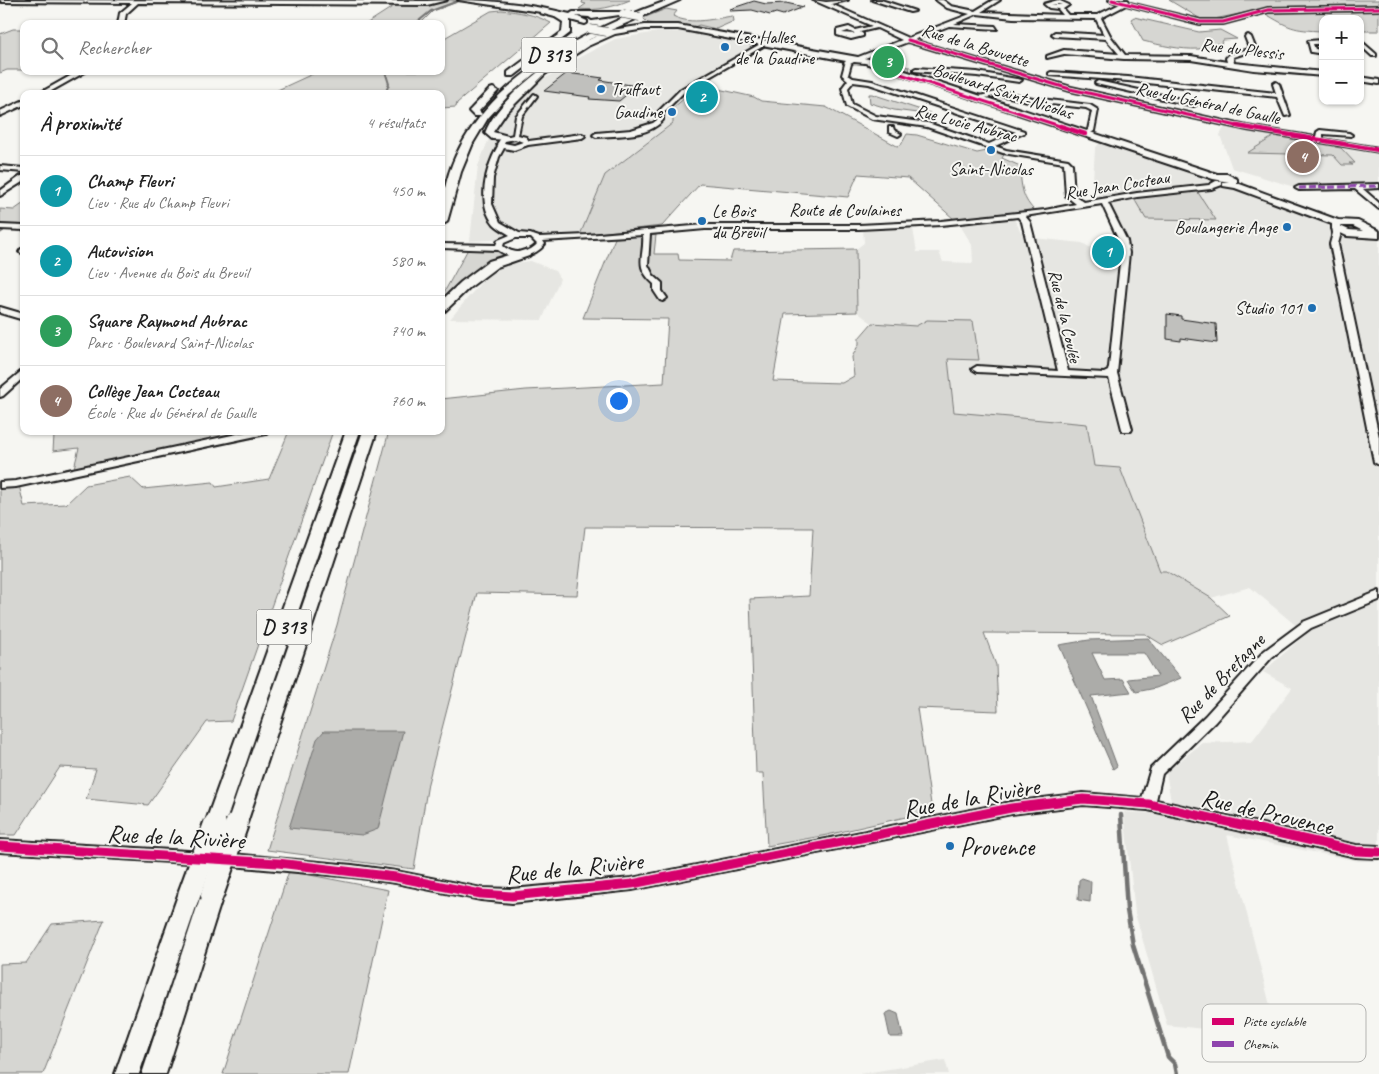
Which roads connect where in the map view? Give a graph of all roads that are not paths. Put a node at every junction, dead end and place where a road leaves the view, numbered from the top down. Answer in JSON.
{"nodes":[{"id":1,"x":2,"y":0,"type":"edge"},
{"id":2,"x":433,"y":0,"type":"edge"},
{"id":3,"x":444,"y":0,"type":"edge"},
{"id":4,"x":461,"y":0,"type":"edge"},
{"id":5,"x":477,"y":0,"type":"edge"},
{"id":6,"x":651,"y":0,"type":"edge"},
{"id":7,"x":667,"y":0,"type":"edge"},
{"id":8,"x":676,"y":0,"type":"edge"},
{"id":9,"x":688,"y":0,"type":"edge"},
{"id":10,"x":816,"y":0,"type":"edge"},
{"id":11,"x":844,"y":0,"type":"edge"},
{"id":12,"x":875,"y":0,"type":"edge"},
{"id":13,"x":939,"y":0,"type":"edge"},
{"id":14,"x":997,"y":0,"type":"edge"},
{"id":15,"x":1112,"y":0,"type":"edge"},
{"id":16,"x":1133,"y":0,"type":"edge"},
{"id":17,"x":152,"y":1,"type":"edge"},
{"id":18,"x":136,"y":2,"type":"junction"},
{"id":19,"x":418,"y":2,"type":"junction"},
{"id":20,"x":1125,"y":3,"type":"junction"},
{"id":21,"x":825,"y":4,"type":"junction"},
{"id":22,"x":1060,"y":8,"type":"dead end"},
{"id":23,"x":1379,"y":8,"type":"edge"},
{"id":24,"x":543,"y":11,"type":"junction"},
{"id":25,"x":912,"y":11,"type":"dead end"},
{"id":26,"x":620,"y":13,"type":"junction"},
{"id":27,"x":977,"y":13,"type":"junction"},
{"id":28,"x":600,"y":15,"type":"junction"},
{"id":29,"x":1066,"y":16,"type":"junction"},
{"id":30,"x":1098,"y":17,"type":"junction"},
{"id":31,"x":643,"y":19,"type":"junction"},
{"id":32,"x":122,"y":20,"type":"edge"},
{"id":33,"x":947,"y":25,"type":"junction"},
{"id":34,"x":876,"y":27,"type":"junction"},
{"id":35,"x":583,"y":28,"type":"junction"},
{"id":36,"x":640,"y":28,"type":"junction"},
{"id":37,"x":994,"y":28,"type":"dead end"},
{"id":38,"x":610,"y":32,"type":"junction"},
{"id":39,"x":854,"y":32,"type":"dead end"},
{"id":40,"x":1055,"y":34,"type":"dead end"},
{"id":41,"x":1108,"y":37,"type":"junction"},
{"id":42,"x":1248,"y":37,"type":"dead end"},
{"id":43,"x":733,"y":38,"type":"junction"},
{"id":44,"x":908,"y":40,"type":"junction"},
{"id":45,"x":1319,"y":42,"type":"edge"},
{"id":46,"x":764,"y":44,"type":"junction"},
{"id":47,"x":1364,"y":45,"type":"edge"},
{"id":48,"x":581,"y":48,"type":"junction"},
{"id":49,"x":544,"y":49,"type":"junction"},
{"id":50,"x":882,"y":50,"type":"junction"},
{"id":51,"x":1319,"y":52,"type":"edge"},
{"id":52,"x":1364,"y":54,"type":"edge"},
{"id":53,"x":1377,"y":56,"type":"edge"},
{"id":54,"x":1048,"y":57,"type":"dead end"},
{"id":55,"x":1124,"y":57,"type":"junction"},
{"id":56,"x":856,"y":64,"type":"junction"},
{"id":57,"x":1231,"y":64,"type":"junction"},
{"id":58,"x":914,"y":74,"type":"junction"},
{"id":59,"x":1051,"y":74,"type":"dead end"},
{"id":60,"x":1319,"y":74,"type":"edge"},
{"id":61,"x":77,"y":75,"type":"edge"},
{"id":62,"x":1096,"y":77,"type":"junction"},
{"id":63,"x":1033,"y":78,"type":"junction"},
{"id":64,"x":534,"y":79,"type":"junction"},
{"id":65,"x":1364,"y":79,"type":"edge"},
{"id":66,"x":851,"y":80,"type":"junction"},
{"id":67,"x":1379,"y":82,"type":"edge"},
{"id":68,"x":1276,"y":84,"type":"dead end"},
{"id":69,"x":1189,"y":86,"type":"junction"},
{"id":70,"x":48,"y":90,"type":"edge"},
{"id":71,"x":534,"y":96,"type":"dead end"},
{"id":72,"x":975,"y":98,"type":"junction"},
{"id":73,"x":1195,"y":98,"type":"junction"},
{"id":74,"x":1279,"y":98,"type":"junction"},
{"id":75,"x":20,"y":104,"type":"edge"},
{"id":76,"x":0,"y":114,"type":"edge"},
{"id":77,"x":482,"y":114,"type":"junction"},
{"id":78,"x":1185,"y":115,"type":"junction"},
{"id":79,"x":1286,"y":115,"type":"dead end"},
{"id":80,"x":874,"y":118,"type":"junction"},
{"id":81,"x":897,"y":121,"type":"junction"},
{"id":82,"x":892,"y":128,"type":"junction"},
{"id":83,"x":898,"y":134,"type":"dead end"},
{"id":84,"x":1085,"y":134,"type":"junction"},
{"id":85,"x":1349,"y":135,"type":"dead end"},
{"id":86,"x":513,"y":140,"type":"junction"},
{"id":87,"x":1319,"y":140,"type":"junction"},
{"id":88,"x":990,"y":146,"type":"junction"},
{"id":89,"x":1379,"y":150,"type":"edge"},
{"id":90,"x":0,"y":168,"type":"edge"},
{"id":91,"x":20,"y":170,"type":"edge"},
{"id":92,"x":445,"y":174,"type":"edge"},
{"id":93,"x":1217,"y":180,"type":"junction"},
{"id":94,"x":20,"y":181,"type":"edge"},
{"id":95,"x":1356,"y":186,"type":"junction"},
{"id":96,"x":1379,"y":186,"type":"edge"},
{"id":97,"x":1299,"y":188,"type":"dead end"},
{"id":98,"x":0,"y":194,"type":"edge"},
{"id":99,"x":1104,"y":201,"type":"junction"},
{"id":100,"x":1083,"y":205,"type":"junction"},
{"id":101,"x":1379,"y":207,"type":"edge"},
{"id":102,"x":445,"y":210,"type":"edge"},
{"id":103,"x":1020,"y":215,"type":"junction"},
{"id":104,"x":1336,"y":225,"type":"junction"},
{"id":105,"x":0,"y":227,"type":"edge"},
{"id":106,"x":20,"y":228,"type":"edge"},
{"id":107,"x":504,"y":228,"type":"junction"},
{"id":108,"x":646,"y":231,"type":"junction"},
{"id":109,"x":1359,"y":232,"type":"junction"},
{"id":110,"x":1379,"y":235,"type":"edge"},
{"id":111,"x":518,"y":236,"type":"junction"},
{"id":112,"x":540,"y":242,"type":"junction"},
{"id":113,"x":502,"y":243,"type":"junction"},
{"id":114,"x":1334,"y":244,"type":"junction"},
{"id":115,"x":445,"y":246,"type":"edge"},
{"id":116,"x":525,"y":254,"type":"junction"},
{"id":117,"x":662,"y":298,"type":"dead end"},
{"id":118,"x":445,"y":304,"type":"edge"},
{"id":119,"x":0,"y":310,"type":"edge"},
{"id":120,"x":20,"y":315,"type":"edge"},
{"id":121,"x":977,"y":369,"type":"dead end"},
{"id":122,"x":1112,"y":373,"type":"junction"},
{"id":123,"x":1064,"y":374,"type":"junction"},
{"id":124,"x":20,"y":376,"type":"edge"},
{"id":125,"x":0,"y":394,"type":"edge"},
{"id":126,"x":1127,"y":429,"type":"dead end"},
{"id":127,"x":247,"y":435,"type":"edge"},
{"id":128,"x":352,"y":435,"type":"edge"},
{"id":129,"x":369,"y":435,"type":"edge"},
{"id":130,"x":364,"y":449,"type":"joint"},
{"id":131,"x":1379,"y":462,"type":"edge"},
{"id":132,"x":0,"y":485,"type":"edge"},
{"id":133,"x":1379,"y":595,"type":"edge"},
{"id":134,"x":1148,"y":804,"type":"junction"},
{"id":135,"x":0,"y":846,"type":"edge"},
{"id":136,"x":1379,"y":852,"type":"edge"},
{"id":137,"x":126,"y":1074,"type":"edge"},
{"id":138,"x":154,"y":1074,"type":"edge"}],
"edges":[{"from":1,"to":18,"type":"street"},
{"from":2,"to":19,"type":"street"},
{"from":3,"to":19,"type":"street"},
{"from":4,"to":24,"type":"main road"},
{"from":5,"to":28,"type":"main road"},
{"from":6,"to":26,"type":"highway"},
{"from":7,"to":77,"type":"highway","number":"D 313"},
{"from":8,"to":77,"type":"highway","number":"D 313"},
{"from":9,"to":31,"type":"highway"},
{"from":10,"to":21,"type":"street","name":"Rue de la Bouvette"},
{"from":11,"to":21,"type":"street"},
{"from":12,"to":25,"type":"street"},
{"from":13,"to":27,"type":"street"},
{"from":14,"to":27,"type":"street"},
{"from":15,"to":20,"type":"street"},
{"from":16,"to":20,"type":"street"},
{"from":17,"to":18,"type":"street"},
{"from":17,"to":19,"type":"street"},
{"from":18,"to":32,"type":"street"},
{"from":20,"to":23,"type":"street"},
{"from":20,"to":30,"type":"street"},
{"from":21,"to":34,"type":"street","name":"Rue de la Bouvette"},
{"from":22,"to":29,"type":"street"},
{"from":24,"to":35,"type":"main road"},
{"from":24,"to":49,"type":"highway"},
{"from":26,"to":28,"type":"main road"},
{"from":26,"to":31,"type":"main road","bridge":true},
{"from":27,"to":29,"type":"street"},
{"from":27,"to":33,"type":"street"},
{"from":28,"to":35,"type":"main road"},
{"from":29,"to":30,"type":"street"},
{"from":30,"to":41,"type":"street"},
{"from":31,"to":36,"type":"main road"},
{"from":31,"to":46,"type":"main road"},
{"from":33,"to":37,"type":"street"},
{"from":33,"to":44,"type":"street"},
{"from":34,"to":39,"type":"street"},
{"from":34,"to":44,"type":"street","name":"Rue de la Bouvette"},
{"from":35,"to":38,"type":"main road","bridge":true},
{"from":35,"to":49,"type":"highway"},
{"from":36,"to":38,"type":"main road"},
{"from":36,"to":43,"type":"main road"},
{"from":38,"to":48,"type":"main road"},
{"from":40,"to":41,"type":"street"},
{"from":41,"to":55,"type":"street"},
{"from":42,"to":57,"type":"street"},
{"from":43,"to":46,"type":"main road"},
{"from":43,"to":48,"type":"main road"},
{"from":44,"to":50,"type":"street"},
{"from":44,"to":63,"type":"street","name":"Rue de la Bouvette"},
{"from":45,"to":51,"type":"street"},
{"from":46,"to":56,"type":"main road","name":"Boulevard Saint-Nicolas"},
{"from":46,"to":86,"type":"street"},
{"from":47,"to":53,"type":"street"},
{"from":48,"to":64,"type":"main road"},
{"from":49,"to":77,"type":"highway"},
{"from":50,"to":56,"type":"street"},
{"from":50,"to":56,"type":"street"},
{"from":52,"to":53,"type":"street"},
{"from":54,"to":55,"type":"street","name":"Rue du Plessis"},
{"from":55,"to":57,"type":"street","name":"Rue du Plessis"},
{"from":56,"to":58,"type":"main road","name":"Boulevard Saint-Nicolas"},
{"from":56,"to":66,"type":"street"},
{"from":57,"to":60,"type":"street","name":"Rue du Plessis"},
{"from":58,"to":63,"type":"street"},
{"from":58,"to":72,"type":"main road","name":"Boulevard Saint-Nicolas"},
{"from":59,"to":62,"type":"street"},
{"from":61,"to":70,"type":"street"},
{"from":62,"to":69,"type":"street"},
{"from":62,"to":73,"type":"street"},
{"from":63,"to":78,"type":"street","name":"Rue du Général de Gaulle"},
{"from":64,"to":77,"type":"highway"},
{"from":64,"to":86,"type":"main road"},
{"from":65,"to":67,"type":"street"},
{"from":66,"to":80,"type":"street","name":"Rue Lucie Aubrac"},
{"from":66,"to":88,"type":"street"},
{"from":68,"to":74,"type":"street"},
{"from":69,"to":73,"type":"street"},
{"from":69,"to":74,"type":"street"},
{"from":71,"to":86,"type":"street"},
{"from":72,"to":84,"type":"main road","name":"Boulevard Saint-Nicolas"},
{"from":72,"to":84,"type":"street"},
{"from":73,"to":78,"type":"street"},
{"from":74,"to":79,"type":"street"},
{"from":75,"to":76,"type":"street"},
{"from":77,"to":92,"type":"highway","number":"D 313"},
{"from":77,"to":102,"type":"highway","number":"D 313"},
{"from":78,"to":87,"type":"street","name":"Rue du Général de Gaulle"},
{"from":80,"to":81,"type":"street","name":"Rue Lucie Aubrac"},
{"from":80,"to":82,"type":"street"},
{"from":81,"to":82,"type":"street"},
{"from":81,"to":88,"type":"street","name":"Rue Lucie Aubrac"},
{"from":82,"to":83,"type":"street"},
{"from":84,"to":93,"type":"main road","name":"Boulevard Saint-Nicolas"},
{"from":85,"to":87,"type":"street"},
{"from":86,"to":86,"type":"street"},
{"from":86,"to":107,"type":"street"},
{"from":87,"to":89,"type":"street","name":"Rue du Général de Gaulle"},
{"from":88,"to":100,"type":"street","name":"Rue Lucie Aubrac"},
{"from":90,"to":91,"type":"street"},
{"from":93,"to":99,"type":"street","name":"Rue Jean Cocteau"},
{"from":93,"to":104,"type":"main road","name":"Boulevard Saint-Nicolas"},
{"from":94,"to":98,"type":"street"},
{"from":95,"to":96,"type":"street"},
{"from":95,"to":97,"type":"street"},
{"from":95,"to":101,"type":"street"},
{"from":99,"to":100,"type":"street","name":"Rue Jean Cocteau"},
{"from":99,"to":122,"type":"street"},
{"from":100,"to":103,"type":"street","name":"Rue Jean Cocteau"},
{"from":103,"to":108,"type":"street","name":"Route de Coulaines"},
{"from":103,"to":123,"type":"street","name":"Rue de la Coulée"},
{"from":104,"to":109,"type":"main road","name":"Boulevard Saint-Nicolas"},
{"from":104,"to":114,"type":"street"},
{"from":105,"to":106,"type":"street"},
{"from":107,"to":111,"type":"street"},
{"from":107,"to":113,"type":"street"},
{"from":108,"to":112,"type":"street","name":"Route de Coulaines"},
{"from":108,"to":117,"type":"street"},
{"from":109,"to":110,"type":"main road","name":"Boulevard Saint-Nicolas"},
{"from":109,"to":114,"type":"street"},
{"from":111,"to":112,"type":"street","name":"Route de Coulaines"},
{"from":111,"to":113,"type":"street","name":"Route de Coulaines"},
{"from":112,"to":116,"type":"street","name":"Route de Coulaines"},
{"from":113,"to":115,"type":"street","name":"Route de Coulaines"},
{"from":113,"to":116,"type":"street","name":"Route de Coulaines"},
{"from":114,"to":131,"type":"street"},
{"from":116,"to":118,"type":"highway"},
{"from":119,"to":120,"type":"street"},
{"from":121,"to":123,"type":"street","name":"Rue de la Coulée"},
{"from":122,"to":123,"type":"street"},
{"from":122,"to":126,"type":"street"},
{"from":124,"to":125,"type":"street"},
{"from":127,"to":132,"type":"street"},
{"from":128,"to":137,"type":"highway","number":"D 313","bridge":true},
{"from":129,"to":130,"type":"highway"},
{"from":130,"to":138,"type":"highway","number":"D 313","bridge":true},
{"from":133,"to":134,"type":"street","name":"Rue de Bretagne"},
{"from":134,"to":135,"type":"street","name":"Rue de la Rivière"},
{"from":134,"to":136,"type":"street","name":"Rue de Provence"}]}
